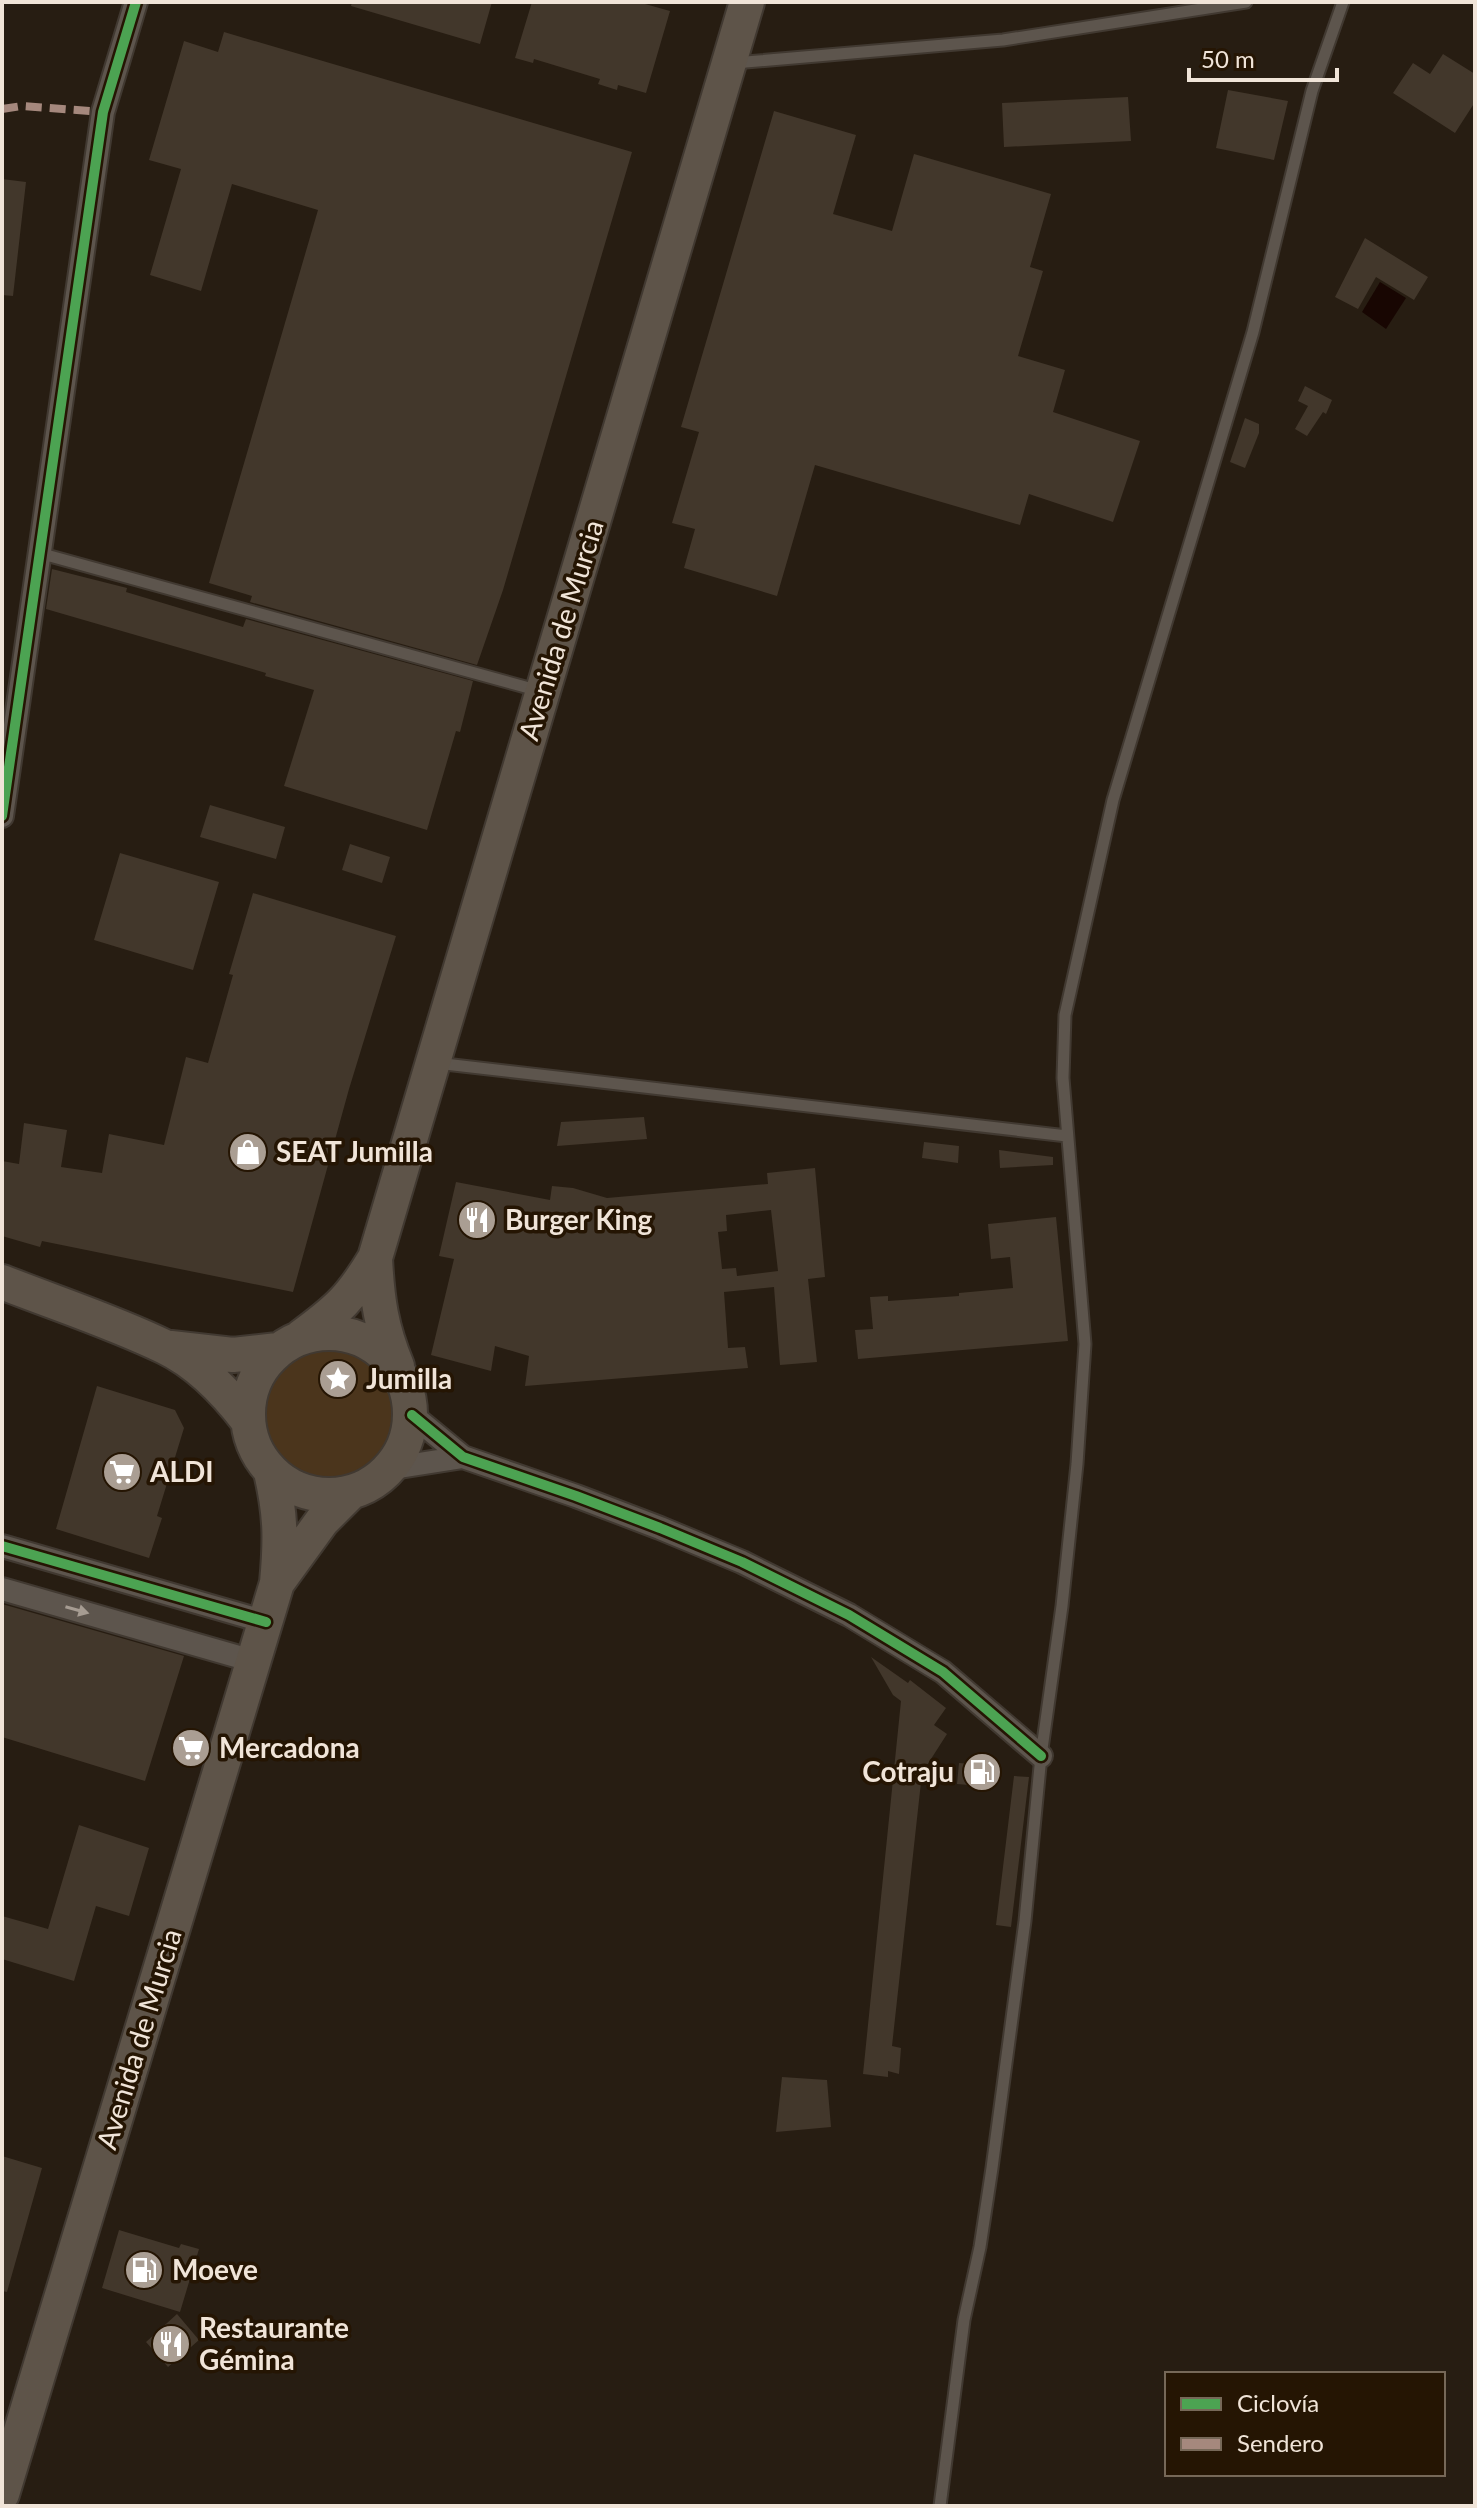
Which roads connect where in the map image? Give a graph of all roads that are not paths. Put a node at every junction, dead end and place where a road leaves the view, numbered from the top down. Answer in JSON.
{"nodes":[{"id":1,"x":136,"y":2,"type":"edge"},
{"id":2,"x":747,"y":2,"type":"edge"},
{"id":3,"x":1246,"y":2,"type":"edge"},
{"id":4,"x":1343,"y":2,"type":"edge"},
{"id":5,"x":728,"y":64,"type":"junction"},
{"id":6,"x":39,"y":553,"type":"junction"},
{"id":7,"x":543,"y":692,"type":"junction"},
{"id":8,"x":2,"y":816,"type":"edge"},
{"id":9,"x":431,"y":1062,"type":"junction"},
{"id":10,"x":1067,"y":1136,"type":"junction"},
{"id":11,"x":375,"y":1258,"type":"junction"},
{"id":12,"x":2,"y":1282,"type":"edge"},
{"id":13,"x":290,"y":1344,"type":"junction"},
{"id":14,"x":166,"y":1347,"type":"junction"},
{"id":15,"x":399,"y":1371,"type":"junction"},
{"id":16,"x":412,"y":1415,"type":"junction"},
{"id":17,"x":248,"y":1421,"type":"junction"},
{"id":18,"x":463,"y":1457,"type":"junction"},
{"id":19,"x":393,"y":1468,"type":"junction"},
{"id":20,"x":271,"y":1472,"type":"junction"},
{"id":21,"x":349,"y":1494,"type":"junction"},
{"id":22,"x":2,"y":1546,"type":"edge"},
{"id":23,"x":277,"y":1583,"type":"junction"},
{"id":24,"x":2,"y":1589,"type":"edge"},
{"id":25,"x":266,"y":1622,"type":"junction"},
{"id":26,"x":253,"y":1661,"type":"junction"},
{"id":27,"x":1041,"y":1756,"type":"junction"},
{"id":28,"x":2,"y":2494,"type":"edge"},
{"id":29,"x":940,"y":2506,"type":"edge"}],
"edges":[{"from":1,"to":6,"type":"street"},
{"from":2,"to":5,"type":"main road","name":"Avenida de Murcia"},
{"from":3,"to":5,"type":"lane"},
{"from":4,"to":10,"type":"lane"},
{"from":5,"to":7,"type":"main road","name":"Avenida de Murcia"},
{"from":6,"to":7,"type":"lane"},
{"from":6,"to":8,"type":"street"},
{"from":7,"to":9,"type":"main road","name":"Avenida de Murcia"},
{"from":9,"to":10,"type":"lane"},
{"from":9,"to":11,"type":"main road","name":"Avenida de Murcia"},
{"from":10,"to":27,"type":"lane"},
{"from":11,"to":13,"type":"main road","name":"Avenida de Murcia"},
{"from":11,"to":15,"type":"main road","name":"Avenida de Murcia"},
{"from":12,"to":14,"type":"main road"},
{"from":13,"to":14,"type":"main road"},
{"from":13,"to":15,"type":"main road"},
{"from":13,"to":17,"type":"main road"},
{"from":14,"to":17,"type":"main road"},
{"from":15,"to":16,"type":"main road"},
{"from":16,"to":18,"type":"street"},
{"from":16,"to":19,"type":"main road"},
{"from":17,"to":20,"type":"main road"},
{"from":18,"to":19,"type":"street"},
{"from":18,"to":27,"type":"street"},
{"from":19,"to":21,"type":"main road"},
{"from":20,"to":21,"type":"main road"},
{"from":20,"to":23,"type":"main road","name":"Avenida de Murcia"},
{"from":21,"to":23,"type":"main road","name":"Avenida de Murcia"},
{"from":22,"to":25,"type":"street"},
{"from":23,"to":25,"type":"main road","name":"Avenida de Murcia"},
{"from":24,"to":26,"type":"street","one_way":true},
{"from":25,"to":26,"type":"main road","name":"Avenida de Murcia"},
{"from":26,"to":28,"type":"main road","name":"Avenida de Murcia"},
{"from":27,"to":29,"type":"lane"}]}
